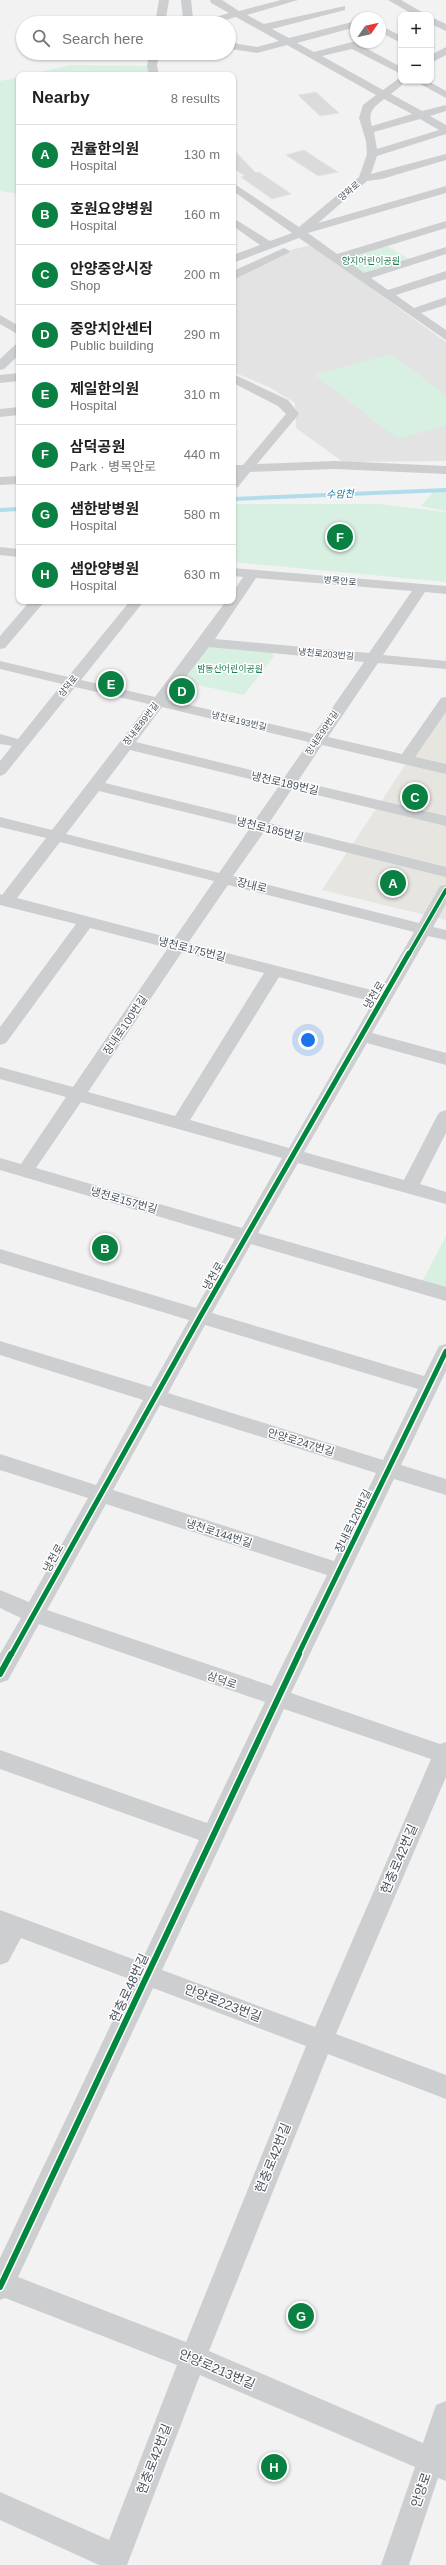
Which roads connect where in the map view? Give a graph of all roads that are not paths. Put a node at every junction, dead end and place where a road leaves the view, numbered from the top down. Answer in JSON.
{"nodes":[{"id":1,"x":164,"y":0,"type":"edge"},
{"id":2,"x":186,"y":0,"type":"edge"},
{"id":3,"x":217,"y":0,"type":"edge"},
{"id":4,"x":293,"y":0,"type":"edge"},
{"id":5,"x":326,"y":0,"type":"edge"},
{"id":6,"x":393,"y":0,"type":"edge"},
{"id":7,"x":341,"y":8,"type":"junction"},
{"id":8,"x":416,"y":12,"type":"edge"},
{"id":9,"x":350,"y":13,"type":"edge"},
{"id":10,"x":238,"y":14,"type":"junction"},
{"id":11,"x":161,"y":16,"type":"edge"},
{"id":12,"x":188,"y":16,"type":"edge"},
{"id":13,"x":230,"y":16,"type":"edge"},
{"id":14,"x":434,"y":22,"type":"edge"},
{"id":15,"x":350,"y":26,"type":"edge"},
{"id":16,"x":262,"y":28,"type":"junction"},
{"id":17,"x":446,"y":28,"type":"edge"},
{"id":18,"x":386,"y":31,"type":"edge"},
{"id":19,"x":396,"y":37,"type":"edge"},
{"id":20,"x":386,"y":38,"type":"edge"},
{"id":21,"x":288,"y":42,"type":"junction"},
{"id":22,"x":236,"y":46,"type":"edge"},
{"id":23,"x":350,"y":46,"type":"edge"},
{"id":24,"x":359,"y":48,"type":"edge"},
{"id":25,"x":446,"y":50,"type":"edge"},
{"id":26,"x":312,"y":56,"type":"junction"},
{"id":27,"x":434,"y":57,"type":"edge"},
{"id":28,"x":434,"y":59,"type":"edge"},
{"id":29,"x":153,"y":60,"type":"edge"},
{"id":30,"x":446,"y":63,"type":"edge"},
{"id":31,"x":398,"y":69,"type":"edge"},
{"id":32,"x":153,"y":72,"type":"edge"},
{"id":33,"x":398,"y":84,"type":"edge"},
{"id":34,"x":426,"y":84,"type":"edge"},
{"id":35,"x":382,"y":95,"type":"junction"},
{"id":36,"x":446,"y":95,"type":"edge"},
{"id":37,"x":446,"y":108,"type":"edge"},
{"id":38,"x":421,"y":115,"type":"junction"},
{"id":39,"x":368,"y":130,"type":"junction"},
{"id":40,"x":446,"y":130,"type":"edge"},
{"id":41,"x":372,"y":154,"type":"junction"},
{"id":42,"x":446,"y":157,"type":"edge"},
{"id":43,"x":364,"y":178,"type":"junction"},
{"id":44,"x":236,"y":188,"type":"edge"},
{"id":45,"x":446,"y":189,"type":"edge"},
{"id":46,"x":429,"y":194,"type":"junction"},
{"id":47,"x":440,"y":201,"type":"dead end"},
{"id":48,"x":236,"y":223,"type":"edge"},
{"id":49,"x":446,"y":224,"type":"edge"},
{"id":50,"x":425,"y":230,"type":"junction"},
{"id":51,"x":299,"y":233,"type":"junction"},
{"id":52,"x":446,"y":243,"type":"edge"},
{"id":53,"x":270,"y":246,"type":"junction"},
{"id":54,"x":446,"y":250,"type":"edge"},
{"id":55,"x":236,"y":256,"type":"edge"},
{"id":56,"x":336,"y":258,"type":"junction"},
{"id":57,"x":236,"y":275,"type":"edge"},
{"id":58,"x":446,"y":275,"type":"edge"},
{"id":59,"x":362,"y":277,"type":"junction"},
{"id":60,"x":388,"y":294,"type":"junction"},
{"id":61,"x":446,"y":302,"type":"edge"},
{"id":62,"x":413,"y":312,"type":"junction"},
{"id":63,"x":0,"y":319,"type":"edge"},
{"id":64,"x":16,"y":329,"type":"edge"},
{"id":65,"x":446,"y":335,"type":"edge"},
{"id":66,"x":16,"y":351,"type":"edge"},
{"id":67,"x":0,"y":366,"type":"edge"},
{"id":68,"x":16,"y":377,"type":"edge"},
{"id":69,"x":0,"y":379,"type":"edge"},
{"id":70,"x":236,"y":379,"type":"edge"},
{"id":71,"x":256,"y":388,"type":"junction"},
{"id":72,"x":236,"y":389,"type":"edge"},
{"id":73,"x":16,"y":411,"type":"edge"},
{"id":74,"x":0,"y":413,"type":"edge"},
{"id":75,"x":247,"y":468,"type":"junction"},
{"id":76,"x":236,"y":469,"type":"edge"},
{"id":77,"x":446,"y":470,"type":"edge"},
{"id":78,"x":16,"y":480,"type":"edge"},
{"id":79,"x":0,"y":481,"type":"edge"},
{"id":80,"x":236,"y":481,"type":"edge"},
{"id":81,"x":0,"y":551,"type":"edge"},
{"id":82,"x":16,"y":553,"type":"edge"},
{"id":83,"x":236,"y":572,"type":"edge"},
{"id":84,"x":253,"y":574,"type":"junction"},
{"id":85,"x":421,"y":588,"type":"junction"},
{"id":86,"x":446,"y":590,"type":"edge"},
{"id":87,"x":236,"y":598,"type":"edge"},
{"id":88,"x":35,"y":604,"type":"edge"},
{"id":89,"x":135,"y":604,"type":"edge"},
{"id":90,"x":232,"y":604,"type":"edge"},
{"id":91,"x":205,"y":642,"type":"junction"},
{"id":92,"x":0,"y":645,"type":"edge"},
{"id":93,"x":372,"y":658,"type":"junction"},
{"id":94,"x":446,"y":664,"type":"edge"},
{"id":95,"x":0,"y":665,"type":"edge"},
{"id":96,"x":72,"y":681,"type":"junction"},
{"id":97,"x":446,"y":701,"type":"edge"},
{"id":98,"x":158,"y":702,"type":"junction"},
{"id":99,"x":0,"y":739,"type":"edge"},
{"id":100,"x":317,"y":739,"type":"junction"},
{"id":101,"x":21,"y":744,"type":"junction"},
{"id":102,"x":125,"y":744,"type":"junction"},
{"id":103,"x":406,"y":760,"type":"junction"},
{"id":104,"x":446,"y":769,"type":"edge"},
{"id":105,"x":0,"y":771,"type":"edge"},
{"id":106,"x":288,"y":784,"type":"junction"},
{"id":107,"x":94,"y":785,"type":"junction"},
{"id":108,"x":446,"y":821,"type":"edge"},
{"id":109,"x":0,"y":822,"type":"edge"},
{"id":110,"x":259,"y":826,"type":"junction"},
{"id":111,"x":57,"y":836,"type":"junction"},
{"id":112,"x":446,"y":872,"type":"edge"},
{"id":113,"x":223,"y":878,"type":"junction"},
{"id":114,"x":446,"y":890,"type":"edge"},
{"id":115,"x":3,"y":900,"type":"edge"},
{"id":116,"x":86,"y":922,"type":"junction"},
{"id":117,"x":425,"y":930,"type":"junction"},
{"id":118,"x":446,"y":935,"type":"edge"},
{"id":119,"x":178,"y":946,"type":"junction"},
{"id":120,"x":275,"y":970,"type":"junction"},
{"id":121,"x":383,"y":999,"type":"junction"},
{"id":122,"x":362,"y":1036,"type":"junction"},
{"id":123,"x":0,"y":1039,"type":"edge"},
{"id":124,"x":446,"y":1058,"type":"edge"},
{"id":125,"x":0,"y":1073,"type":"edge"},
{"id":126,"x":78,"y":1095,"type":"junction"},
{"id":127,"x":446,"y":1116,"type":"edge"},
{"id":128,"x":179,"y":1123,"type":"junction"},
{"id":129,"x":294,"y":1155,"type":"junction"},
{"id":130,"x":0,"y":1164,"type":"edge"},
{"id":131,"x":25,"y":1171,"type":"junction"},
{"id":132,"x":409,"y":1188,"type":"junction"},
{"id":133,"x":446,"y":1198,"type":"edge"},
{"id":134,"x":248,"y":1236,"type":"junction"},
{"id":135,"x":0,"y":1256,"type":"edge"},
{"id":136,"x":446,"y":1294,"type":"edge"},
{"id":137,"x":200,"y":1317,"type":"junction"},
{"id":138,"x":0,"y":1348,"type":"edge"},
{"id":139,"x":446,"y":1351,"type":"edge"},
{"id":140,"x":430,"y":1386,"type":"junction"},
{"id":141,"x":156,"y":1398,"type":"junction"},
{"id":142,"x":0,"y":1462,"type":"edge"},
{"id":143,"x":390,"y":1470,"type":"junction"},
{"id":144,"x":446,"y":1487,"type":"edge"},
{"id":145,"x":99,"y":1495,"type":"junction"},
{"id":146,"x":339,"y":1571,"type":"junction"},
{"id":147,"x":0,"y":1599,"type":"edge"},
{"id":148,"x":34,"y":1614,"type":"junction"},
{"id":149,"x":0,"y":1674,"type":"edge"},
{"id":150,"x":277,"y":1699,"type":"junction"},
{"id":151,"x":446,"y":1754,"type":"edge"},
{"id":152,"x":0,"y":1759,"type":"edge"},
{"id":153,"x":214,"y":1836,"type":"junction"},
{"id":154,"x":8,"y":1923,"type":"edge"},
{"id":155,"x":0,"y":1954,"type":"edge"},
{"id":156,"x":148,"y":1974,"type":"junction"},
{"id":157,"x":321,"y":2040,"type":"junction"},
{"id":158,"x":446,"y":2087,"type":"edge"},
{"id":159,"x":0,"y":2285,"type":"edge"},
{"id":160,"x":193,"y":2358,"type":"junction"},
{"id":161,"x":446,"y":2415,"type":"edge"},
{"id":162,"x":438,"y":2463,"type":"edge"},
{"id":163,"x":0,"y":2506,"type":"edge"},
{"id":164,"x":114,"y":2562,"type":"edge"},
{"id":165,"x":395,"y":2565,"type":"edge"}],
"edges":[{"from":1,"to":11,"type":"street"},
{"from":2,"to":12,"type":"street"},
{"from":3,"to":10,"type":"street"},
{"from":4,"to":10,"type":"street"},
{"from":5,"to":7,"type":"street"},
{"from":6,"to":8,"type":"street"},
{"from":7,"to":9,"type":"street"},
{"from":7,"to":16,"type":"street"},
{"from":10,"to":13,"type":"street"},
{"from":10,"to":16,"type":"street"},
{"from":14,"to":17,"type":"street"},
{"from":15,"to":21,"type":"street"},
{"from":16,"to":21,"type":"street"},
{"from":18,"to":19,"type":"street"},
{"from":19,"to":20,"type":"street"},
{"from":21,"to":22,"type":"street"},
{"from":21,"to":26,"type":"street"},
{"from":23,"to":26,"type":"street"},
{"from":24,"to":31,"type":"street"},
{"from":25,"to":27,"type":"street"},
{"from":26,"to":35,"type":"street"},
{"from":28,"to":30,"type":"street"},
{"from":29,"to":32,"type":"street"},
{"from":33,"to":35,"type":"street","name":"양화로"},
{"from":34,"to":36,"type":"street"},
{"from":35,"to":38,"type":"street"},
{"from":35,"to":39,"type":"street","name":"양화로"},
{"from":37,"to":38,"type":"street"},
{"from":38,"to":39,"type":"street"},
{"from":38,"to":40,"type":"street"},
{"from":39,"to":41,"type":"street","name":"양화로"},
{"from":40,"to":41,"type":"street"},
{"from":41,"to":43,"type":"street","name":"양화로"},
{"from":42,"to":43,"type":"street"},
{"from":43,"to":51,"type":"street","name":"양화로"},
{"from":44,"to":51,"type":"street"},
{"from":45,"to":46,"type":"street"},
{"from":46,"to":47,"type":"street"},
{"from":46,"to":51,"type":"street"},
{"from":48,"to":53,"type":"street"},
{"from":49,"to":50,"type":"street"},
{"from":50,"to":52,"type":"street"},
{"from":50,"to":56,"type":"street"},
{"from":51,"to":53,"type":"street","name":"양화로"},
{"from":51,"to":56,"type":"street"},
{"from":51,"to":57,"type":"street"},
{"from":53,"to":55,"type":"street","name":"양화로"},
{"from":54,"to":59,"type":"street"},
{"from":56,"to":59,"type":"street"},
{"from":58,"to":60,"type":"street"},
{"from":59,"to":60,"type":"street"},
{"from":60,"to":62,"type":"street"},
{"from":61,"to":62,"type":"street"},
{"from":62,"to":65,"type":"street"},
{"from":63,"to":64,"type":"street"},
{"from":66,"to":67,"type":"street"},
{"from":68,"to":69,"type":"street"},
{"from":70,"to":71,"type":"street"},
{"from":71,"to":72,"type":"street"},
{"from":71,"to":75,"type":"street"},
{"from":73,"to":74,"type":"street"},
{"from":75,"to":76,"type":"street"},
{"from":75,"to":77,"type":"street"},
{"from":75,"to":80,"type":"street"},
{"from":78,"to":79,"type":"street"},
{"from":81,"to":82,"type":"street"},
{"from":83,"to":84,"type":"street","name":"병목안로"},
{"from":84,"to":85,"type":"street","name":"병목안로"},
{"from":84,"to":87,"type":"street","name":"장내로89번길"},
{"from":85,"to":86,"type":"street","name":"병목안로"},
{"from":85,"to":93,"type":"street","name":"장내로99번길"},
{"from":88,"to":92,"type":"street"},
{"from":89,"to":96,"type":"street","name":"삼덕로"},
{"from":90,"to":91,"type":"street","name":"장내로89번길"},
{"from":91,"to":93,"type":"street","name":"냉천로203번길"},
{"from":91,"to":98,"type":"street","name":"장내로89번길"},
{"from":93,"to":94,"type":"street","name":"냉천로203번길"},
{"from":93,"to":100,"type":"street","name":"장내로99번길"},
{"from":95,"to":96,"type":"street","name":"냉천로193번길"},
{"from":96,"to":98,"type":"street","name":"냉천로193번길"},
{"from":96,"to":101,"type":"street","name":"삼덕로"},
{"from":97,"to":103,"type":"street"},
{"from":98,"to":100,"type":"street","name":"냉천로193번길"},
{"from":98,"to":102,"type":"street","name":"장내로89번길"},
{"from":99,"to":101,"type":"street"},
{"from":100,"to":103,"type":"street","name":"냉천로193번길"},
{"from":100,"to":106,"type":"street","name":"장내로99번길"},
{"from":101,"to":105,"type":"street","name":"삼덕로"},
{"from":102,"to":106,"type":"street","name":"냉천로189번길"},
{"from":102,"to":107,"type":"street","name":"장내로89번길"},
{"from":103,"to":104,"type":"street","name":"냉천로193번길"},
{"from":106,"to":108,"type":"street","name":"냉천로189번길"},
{"from":106,"to":110,"type":"street","name":"장내로99번길"},
{"from":107,"to":110,"type":"street","name":"냉천로185번길"},
{"from":107,"to":111,"type":"street","name":"장내로89번길"},
{"from":109,"to":111,"type":"street","name":"장내로"},
{"from":110,"to":112,"type":"street","name":"냉천로185번길"},
{"from":110,"to":113,"type":"street","name":"장내로99번길"},
{"from":111,"to":113,"type":"street","name":"장내로"},
{"from":111,"to":115,"type":"street"},
{"from":113,"to":117,"type":"street","name":"장내로"},
{"from":113,"to":119,"type":"street","name":"장내로100번길"},
{"from":114,"to":117,"type":"street","name":"냉천로"},
{"from":115,"to":116,"type":"street","name":"냉천로175번길"},
{"from":116,"to":119,"type":"street","name":"냉천로175번길"},
{"from":116,"to":123,"type":"street"},
{"from":117,"to":118,"type":"street","name":"장내로"},
{"from":117,"to":121,"type":"street","name":"냉천로"},
{"from":119,"to":120,"type":"street","name":"냉천로175번길"},
{"from":119,"to":126,"type":"street","name":"장내로100번길"},
{"from":120,"to":121,"type":"street","name":"냉천로175번길"},
{"from":120,"to":128,"type":"street"},
{"from":121,"to":122,"type":"street","name":"냉천로"},
{"from":122,"to":124,"type":"street"},
{"from":122,"to":129,"type":"street","name":"냉천로"},
{"from":125,"to":126,"type":"street"},
{"from":126,"to":128,"type":"street"},
{"from":126,"to":131,"type":"street","name":"장내로100번길"},
{"from":127,"to":132,"type":"street"},
{"from":128,"to":129,"type":"street"},
{"from":129,"to":132,"type":"street"},
{"from":129,"to":134,"type":"street","name":"냉천로"},
{"from":130,"to":131,"type":"street","name":"냉천로157번길"},
{"from":131,"to":134,"type":"street","name":"냉천로157번길"},
{"from":132,"to":133,"type":"street"},
{"from":134,"to":136,"type":"street","name":"냉천로157번길"},
{"from":134,"to":137,"type":"street","name":"냉천로"},
{"from":135,"to":137,"type":"street"},
{"from":137,"to":140,"type":"street"},
{"from":137,"to":141,"type":"street","name":"냉천로"},
{"from":138,"to":141,"type":"street","name":"안양로247번길"},
{"from":139,"to":140,"type":"street","name":"장내로120번길"},
{"from":140,"to":143,"type":"street","name":"장내로120번길"},
{"from":141,"to":143,"type":"street","name":"안양로247번길"},
{"from":141,"to":145,"type":"street","name":"냉천로"},
{"from":142,"to":145,"type":"street","name":"냉천로144번길"},
{"from":143,"to":144,"type":"street","name":"안양로247번길"},
{"from":143,"to":146,"type":"street","name":"장내로120번길"},
{"from":145,"to":146,"type":"street","name":"냉천로144번길"},
{"from":145,"to":148,"type":"street","name":"냉천로"},
{"from":146,"to":150,"type":"street","name":"장내로120번길"},
{"from":147,"to":148,"type":"street","name":"삼덕로"},
{"from":148,"to":149,"type":"street","name":"냉천로"},
{"from":148,"to":150,"type":"street","name":"삼덕로"},
{"from":150,"to":151,"type":"street","name":"삼덕로"},
{"from":150,"to":153,"type":"street","name":"현충로48번길"},
{"from":151,"to":157,"type":"street","name":"현충로42번길"},
{"from":152,"to":153,"type":"street"},
{"from":153,"to":156,"type":"street","name":"현충로48번길"},
{"from":154,"to":155,"type":"street"},
{"from":154,"to":156,"type":"street","name":"안양로223번길"},
{"from":156,"to":157,"type":"street","name":"안양로223번길"},
{"from":156,"to":159,"type":"street","name":"현충로48번길"},
{"from":157,"to":158,"type":"street","name":"안양로223번길"},
{"from":157,"to":160,"type":"street","name":"현충로42번길"},
{"from":159,"to":160,"type":"street","name":"안양로213번길"},
{"from":160,"to":162,"type":"street","name":"안양로213번길"},
{"from":160,"to":164,"type":"street","name":"현충로42번길"},
{"from":161,"to":162,"type":"street","name":"안양로"},
{"from":162,"to":165,"type":"street","name":"안양로"},
{"from":163,"to":164,"type":"street"}]}
